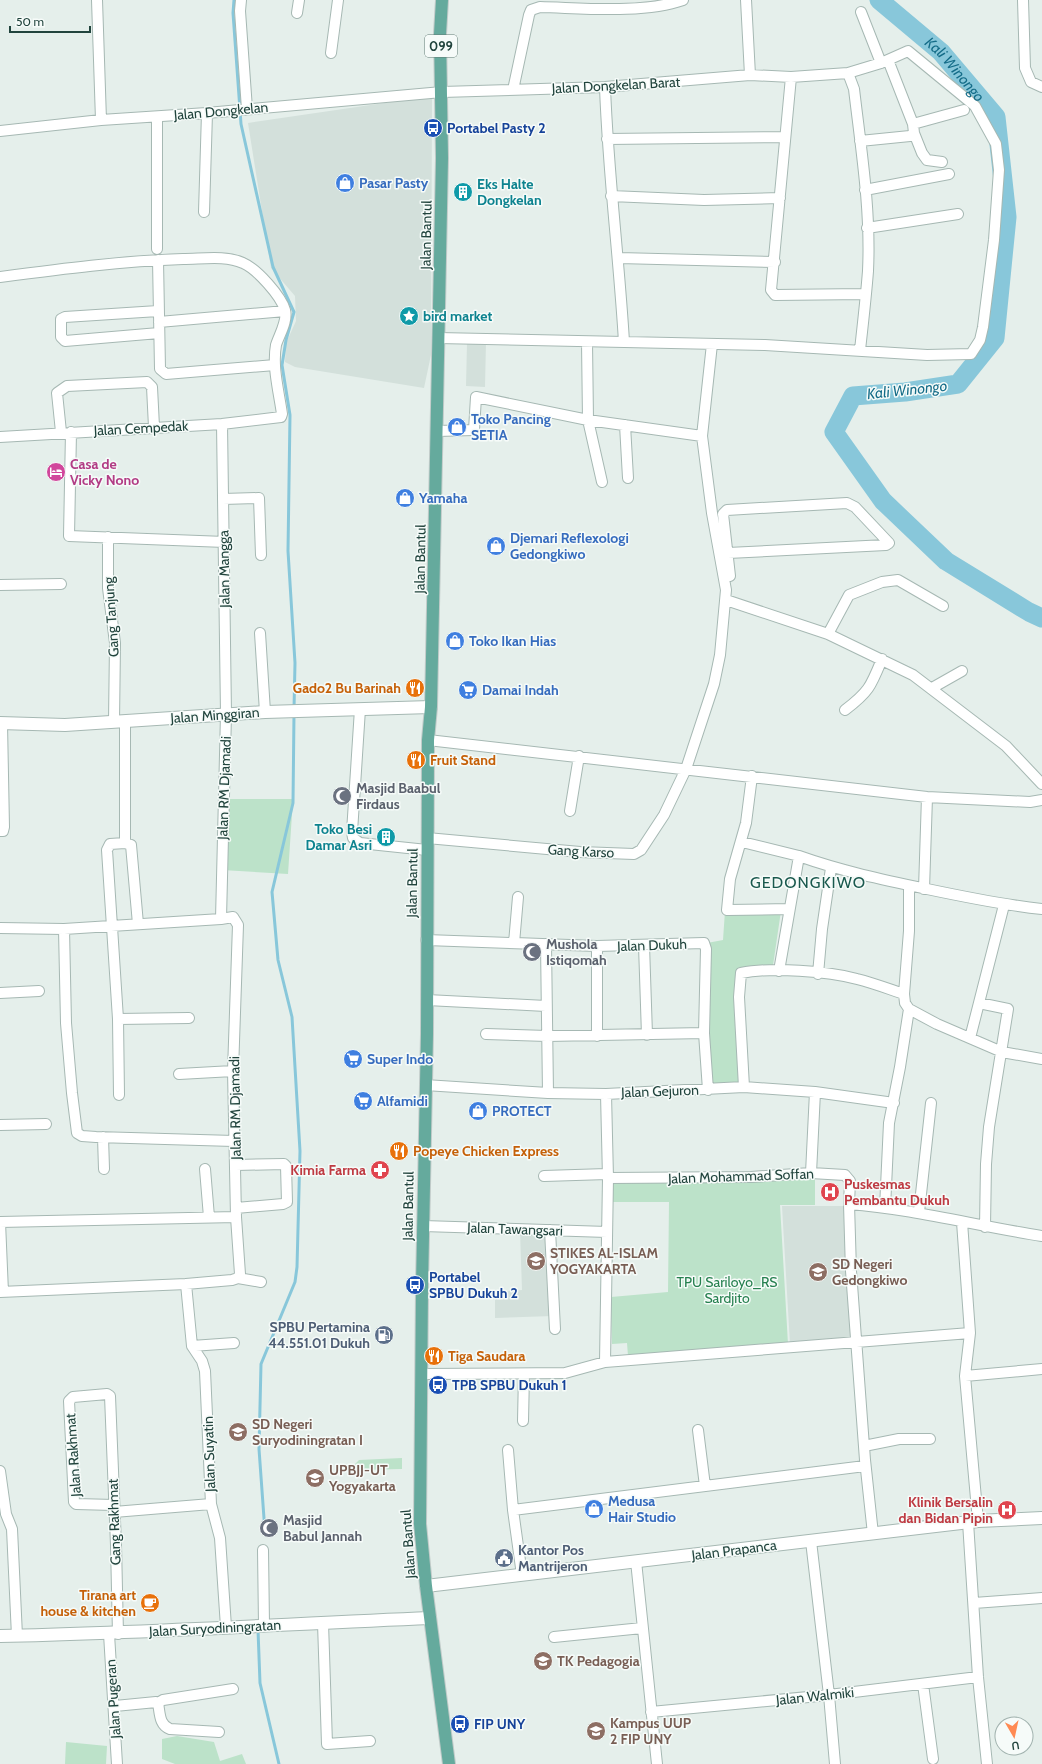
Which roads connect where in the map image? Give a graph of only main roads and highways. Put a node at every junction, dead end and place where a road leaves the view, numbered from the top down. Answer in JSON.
{"nodes":[{"id":1,"x":442,"y":0,"type":"edge"},
{"id":2,"x":449,"y":1764,"type":"edge"}],
"edges":[{"from":1,"to":2,"type":"main road","name":"Jalan Bantul","number":"099"}]}
